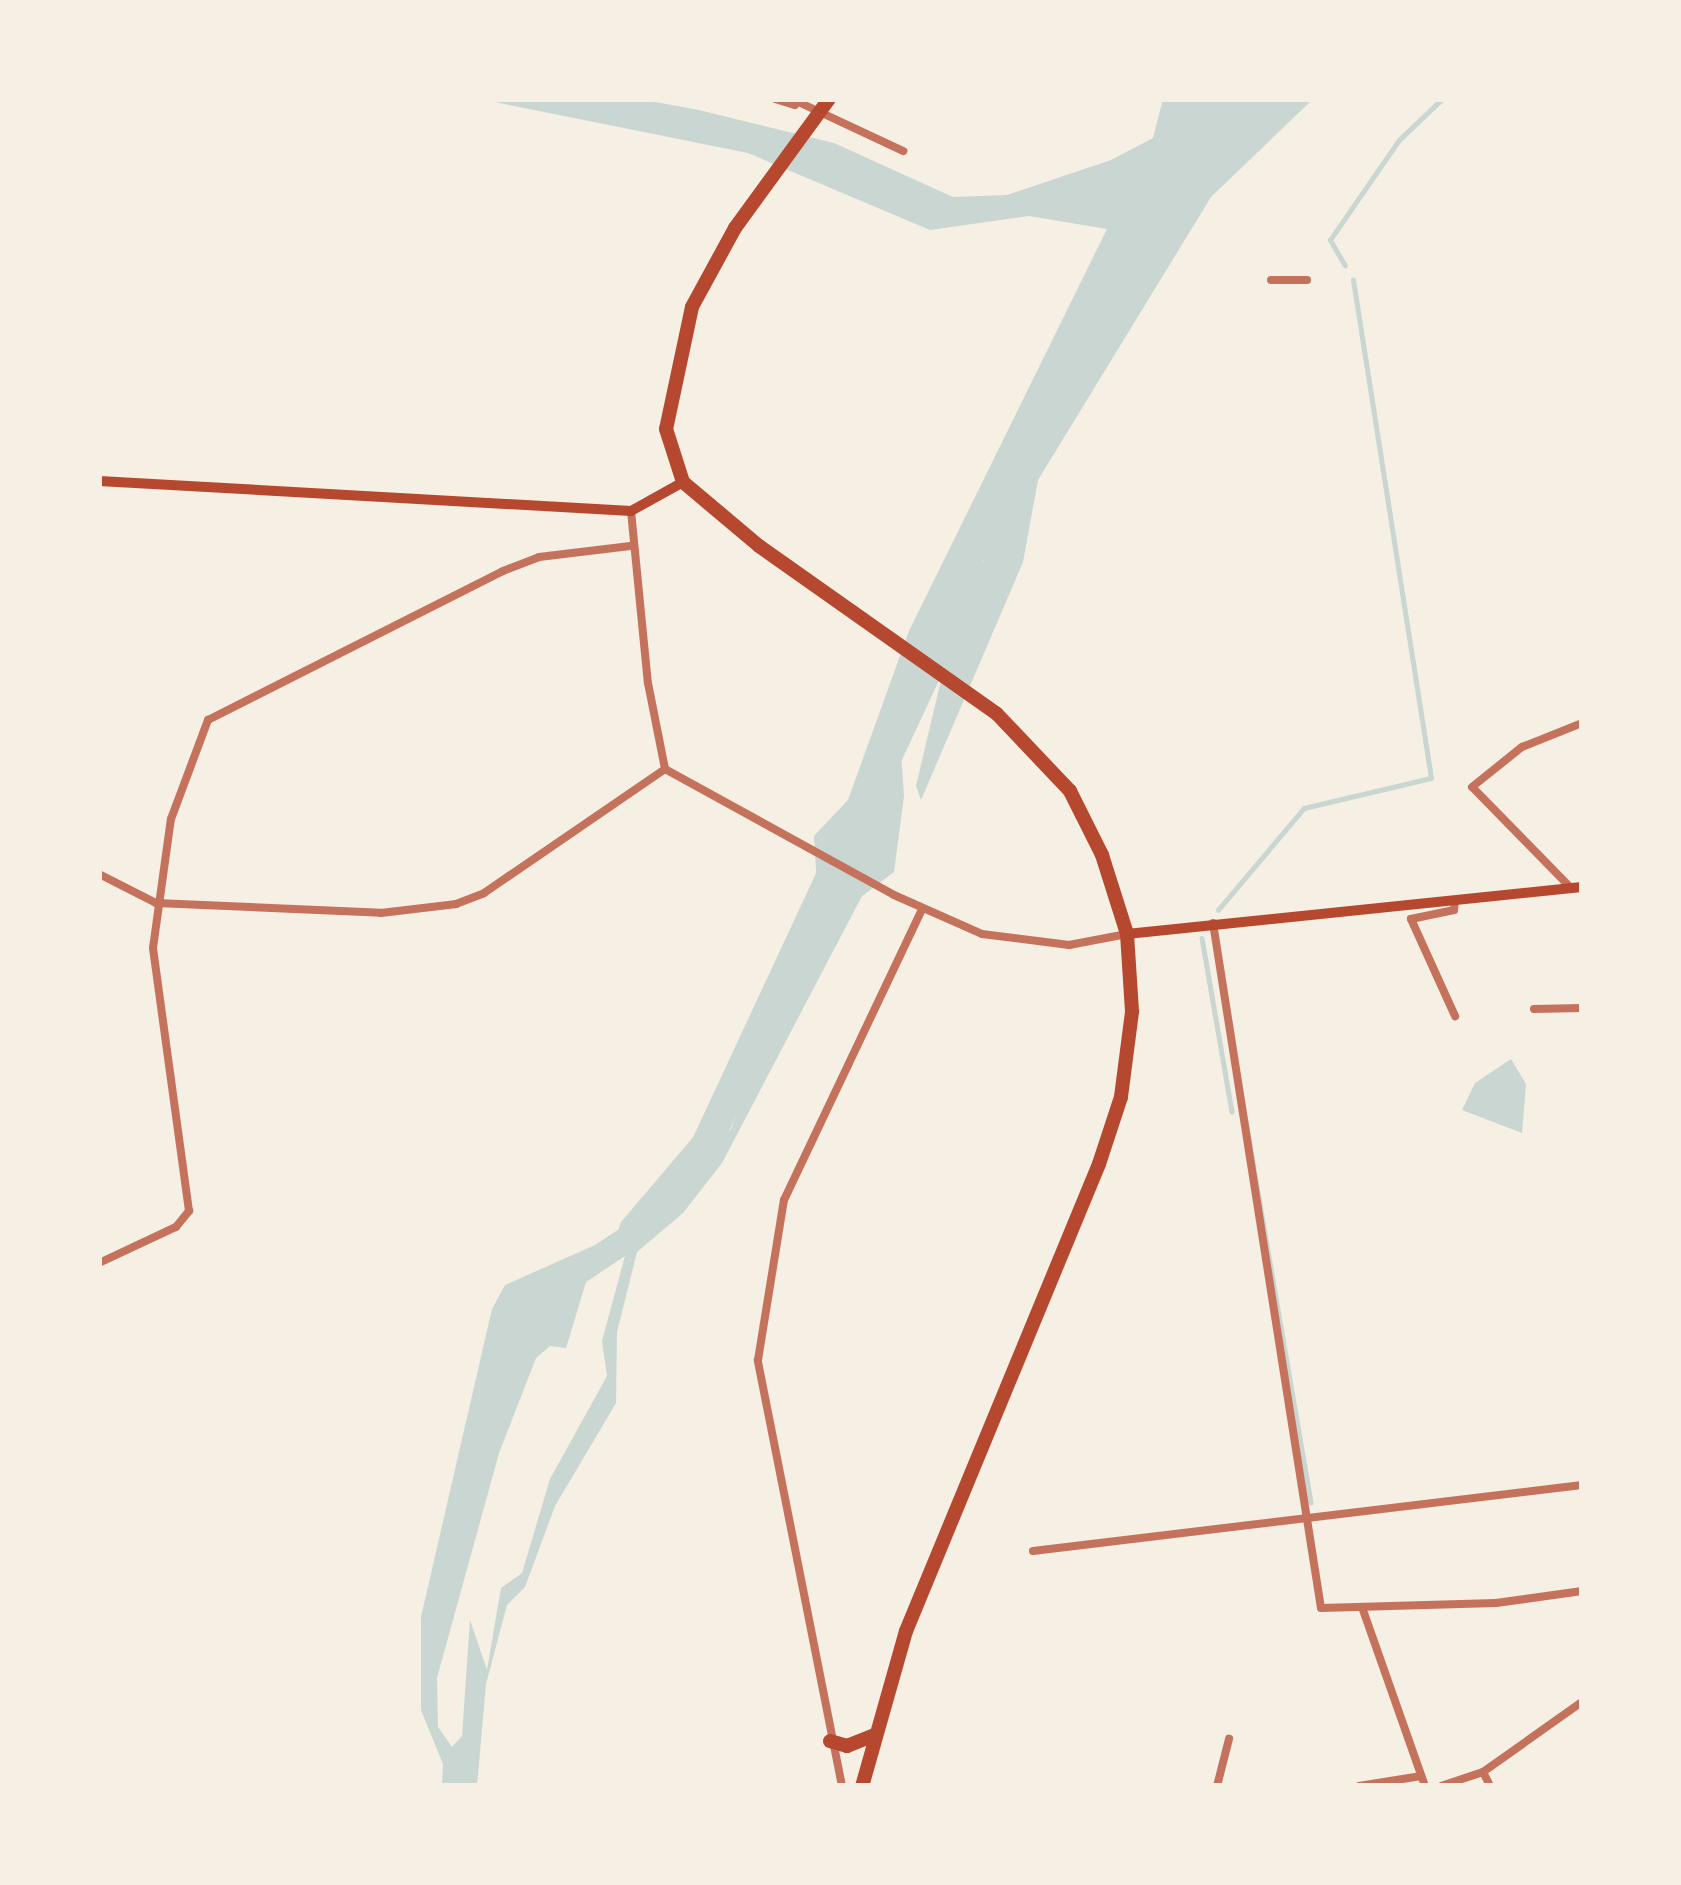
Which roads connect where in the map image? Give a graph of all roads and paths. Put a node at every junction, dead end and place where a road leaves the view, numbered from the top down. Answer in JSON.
{"nodes":[{"id":1,"x":775,"y":99,"type":"edge"},
{"id":2,"x":792,"y":99,"type":"edge"},
{"id":3,"x":829,"y":99,"type":"edge"},
{"id":4,"x":802,"y":107,"type":"junction"},
{"id":5,"x":813,"y":121,"type":"junction"},
{"id":6,"x":903,"y":151,"type":"dead end"},
{"id":7,"x":1270,"y":280,"type":"dead end"},
{"id":8,"x":1307,"y":280,"type":"dead end"},
{"id":9,"x":99,"y":481,"type":"edge"},
{"id":10,"x":683,"y":482,"type":"junction"},
{"id":11,"x":631,"y":511,"type":"junction"},
{"id":12,"x":630,"y":546,"type":"junction"},
{"id":13,"x":1582,"y":723,"type":"edge"},
{"id":14,"x":665,"y":769,"type":"junction"},
{"id":15,"x":99,"y":874,"type":"edge"},
{"id":16,"x":1576,"y":888,"type":"edge"},
{"id":17,"x":1455,"y":901,"type":"junction"},
{"id":18,"x":156,"y":904,"type":"junction"},
{"id":19,"x":922,"y":910,"type":"junction"},
{"id":20,"x":1213,"y":923,"type":"junction"},
{"id":21,"x":1127,"y":934,"type":"junction"},
{"id":22,"x":1582,"y":1008,"type":"edge"},
{"id":23,"x":1534,"y":1010,"type":"dead end"},
{"id":24,"x":1455,"y":1016,"type":"dead end"},
{"id":25,"x":99,"y":1263,"type":"edge"},
{"id":26,"x":1582,"y":1485,"type":"edge"},
{"id":27,"x":1304,"y":1516,"type":"junction"},
{"id":28,"x":1034,"y":1551,"type":"dead end"},
{"id":29,"x":1582,"y":1591,"type":"edge"},
{"id":30,"x":1363,"y":1610,"type":"junction"},
{"id":31,"x":1582,"y":1702,"type":"edge"},
{"id":32,"x":872,"y":1736,"type":"junction"},
{"id":33,"x":1229,"y":1738,"type":"dead end"},
{"id":34,"x":830,"y":1741,"type":"junction"},
{"id":35,"x":1483,"y":1772,"type":"junction"},
{"id":36,"x":1423,"y":1781,"type":"edge"},
{"id":37,"x":842,"y":1786,"type":"edge"},
{"id":38,"x":862,"y":1786,"type":"edge"},
{"id":39,"x":1216,"y":1786,"type":"edge"},
{"id":40,"x":1359,"y":1786,"type":"edge"},
{"id":41,"x":1442,"y":1786,"type":"edge"},
{"id":42,"x":1490,"y":1786,"type":"edge"}],
"edges":[{"from":1,"to":4,"type":"street"},
{"from":2,"to":4,"type":"street"},
{"from":3,"to":5,"type":"highway"},
{"from":4,"to":5,"type":"street"},
{"from":5,"to":6,"type":"street"},
{"from":5,"to":10,"type":"highway"},
{"from":7,"to":8,"type":"street"},
{"from":9,"to":11,"type":"main road"},
{"from":10,"to":11,"type":"main road"},
{"from":10,"to":21,"type":"highway"},
{"from":11,"to":12,"type":"street"},
{"from":12,"to":14,"type":"street"},
{"from":12,"to":18,"type":"street"},
{"from":13,"to":16,"type":"street"},
{"from":14,"to":18,"type":"street"},
{"from":14,"to":19,"type":"street"},
{"from":15,"to":18,"type":"street"},
{"from":16,"to":17,"type":"main road"},
{"from":17,"to":20,"type":"main road"},
{"from":17,"to":24,"type":"street"},
{"from":18,"to":25,"type":"street"},
{"from":19,"to":21,"type":"street"},
{"from":19,"to":34,"type":"street"},
{"from":20,"to":21,"type":"main road"},
{"from":20,"to":27,"type":"street"},
{"from":21,"to":32,"type":"highway"},
{"from":22,"to":23,"type":"street"},
{"from":26,"to":27,"type":"street"},
{"from":27,"to":28,"type":"street"},
{"from":27,"to":30,"type":"street"},
{"from":29,"to":30,"type":"street"},
{"from":30,"to":36,"type":"street"},
{"from":31,"to":35,"type":"street"},
{"from":32,"to":34,"type":"highway"},
{"from":32,"to":38,"type":"highway"},
{"from":33,"to":39,"type":"street"},
{"from":34,"to":37,"type":"street"},
{"from":35,"to":41,"type":"street"},
{"from":35,"to":42,"type":"street"},
{"from":36,"to":40,"type":"street"}]}
